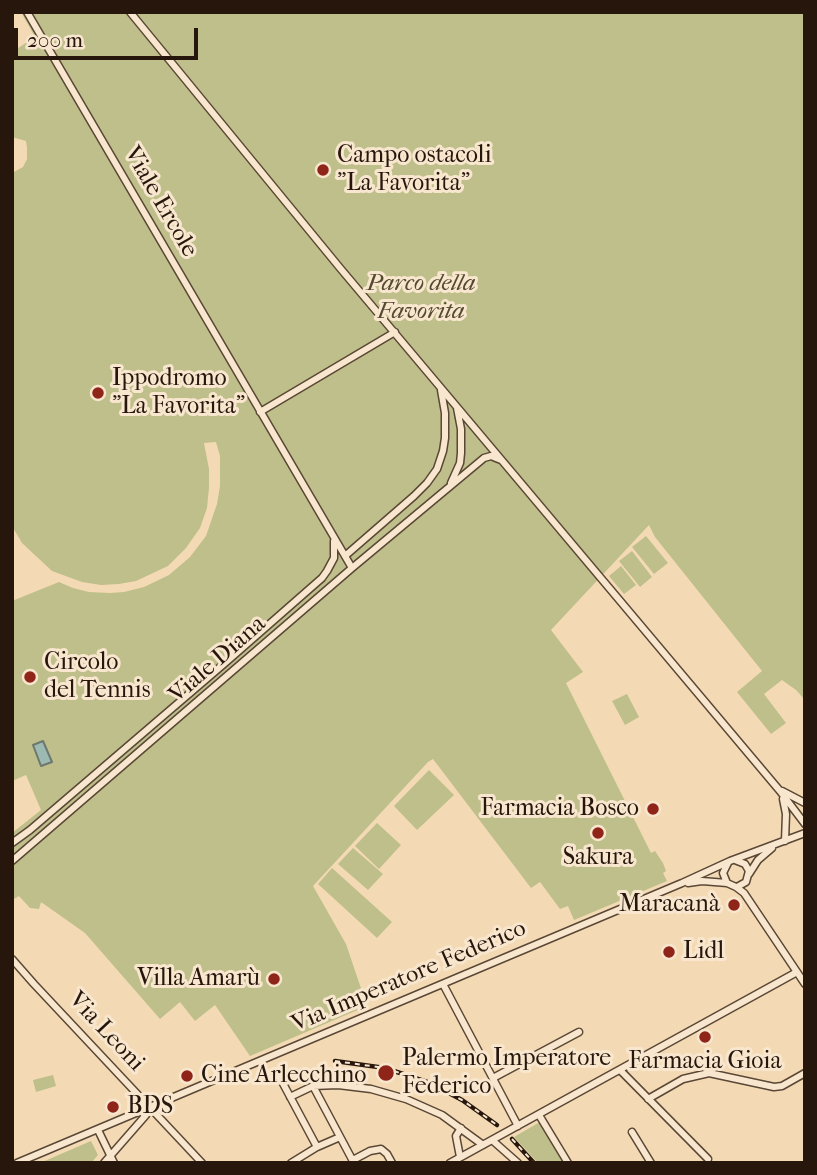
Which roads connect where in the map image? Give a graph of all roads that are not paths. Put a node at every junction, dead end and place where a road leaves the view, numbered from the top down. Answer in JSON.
{"nodes":[{"id":1,"x":27,"y":12,"type":"edge"},
{"id":2,"x":130,"y":12,"type":"edge"},
{"id":3,"x":395,"y":332,"type":"junction"},
{"id":4,"x":440,"y":385,"type":"junction"},
{"id":5,"x":455,"y":404,"type":"junction"},
{"id":6,"x":260,"y":412,"type":"junction"},
{"id":7,"x":504,"y":461,"type":"junction"},
{"id":8,"x":449,"y":487,"type":"junction"},
{"id":9,"x":332,"y":536,"type":"junction"},
{"id":10,"x":345,"y":556,"type":"junction"},
{"id":11,"x":352,"y":568,"type":"junction"},
{"id":12,"x":780,"y":791,"type":"junction"},
{"id":13,"x":805,"y":803,"type":"edge"},
{"id":14,"x":805,"y":824,"type":"edge"},
{"id":15,"x":805,"y":833,"type":"edge"},
{"id":16,"x":785,"y":841,"type":"junction"},
{"id":17,"x":12,"y":842,"type":"edge"},
{"id":18,"x":776,"y":845,"type":"junction"},
{"id":19,"x":12,"y":861,"type":"edge"},
{"id":20,"x":730,"y":862,"type":"junction"},
{"id":21,"x":749,"y":875,"type":"junction"},
{"id":22,"x":682,"y":883,"type":"junction"},
{"id":23,"x":727,"y":883,"type":"junction"},
{"id":24,"x":736,"y":887,"type":"junction"},
{"id":25,"x":12,"y":959,"type":"edge"},
{"id":26,"x":12,"y":967,"type":"edge"},
{"id":27,"x":797,"y":972,"type":"junction"},
{"id":28,"x":34,"y":984,"type":"junction"},
{"id":29,"x":443,"y":984,"type":"junction"},
{"id":30,"x":805,"y":984,"type":"edge"},
{"id":31,"x":579,"y":1032,"type":"dead end"},
{"id":32,"x":620,"y":1070,"type":"junction"},
{"id":33,"x":805,"y":1073,"type":"edge"},
{"id":34,"x":279,"y":1076,"type":"dead end"},
{"id":35,"x":493,"y":1078,"type":"junction"},
{"id":36,"x":313,"y":1086,"type":"junction"},
{"id":37,"x":290,"y":1097,"type":"junction"},
{"id":38,"x":648,"y":1099,"type":"junction"},
{"id":39,"x":150,"y":1107,"type":"junction"},
{"id":40,"x":539,"y":1115,"type":"junction"},
{"id":41,"x":519,"y":1126,"type":"junction"},
{"id":42,"x":461,"y":1128,"type":"junction"},
{"id":43,"x":97,"y":1130,"type":"junction"},
{"id":44,"x":632,"y":1132,"type":"dead end"},
{"id":45,"x":340,"y":1137,"type":"junction"},
{"id":46,"x":492,"y":1140,"type":"junction"},
{"id":47,"x":483,"y":1145,"type":"junction"},
{"id":48,"x":317,"y":1147,"type":"junction"},
{"id":49,"x":460,"y":1157,"type":"junction"},
{"id":50,"x":112,"y":1159,"type":"edge"},
{"id":51,"x":708,"y":1159,"type":"dead end"},
{"id":52,"x":15,"y":1161,"type":"edge"},
{"id":53,"x":354,"y":1161,"type":"edge"},
{"id":54,"x":104,"y":1163,"type":"edge"},
{"id":55,"x":202,"y":1163,"type":"edge"},
{"id":56,"x":291,"y":1163,"type":"edge"},
{"id":57,"x":392,"y":1163,"type":"edge"},
{"id":58,"x":450,"y":1163,"type":"edge"},
{"id":59,"x":518,"y":1163,"type":"edge"},
{"id":60,"x":568,"y":1163,"type":"edge"},
{"id":61,"x":651,"y":1163,"type":"edge"}],
"edges":[{"from":1,"to":6,"type":"street","name":"Viale Ercole"},
{"from":2,"to":3,"type":"street"},
{"from":3,"to":4,"type":"street"},
{"from":3,"to":6,"type":"street"},
{"from":4,"to":5,"type":"street"},
{"from":4,"to":10,"type":"street"},
{"from":5,"to":7,"type":"street"},
{"from":5,"to":8,"type":"street"},
{"from":6,"to":9,"type":"street","name":"Viale Ercole"},
{"from":7,"to":8,"type":"street","name":"Viale Diana"},
{"from":7,"to":12,"type":"street"},
{"from":8,"to":11,"type":"street","name":"Viale Diana"},
{"from":9,"to":10,"type":"street","name":"Viale Ercole"},
{"from":9,"to":17,"type":"street","name":"Viale Diana"},
{"from":10,"to":11,"type":"street","name":"Viale Ercole"},
{"from":11,"to":19,"type":"street","name":"Viale Diana"},
{"from":12,"to":13,"type":"street"},
{"from":12,"to":14,"type":"street"},
{"from":12,"to":16,"type":"street"},
{"from":15,"to":16,"type":"street","name":"Via Imperatore Federico"},
{"from":16,"to":18,"type":"street","name":"Via Imperatore Federico"},
{"from":18,"to":20,"type":"street","name":"Via Imperatore Federico"},
{"from":18,"to":21,"type":"street"},
{"from":20,"to":21,"type":"street"},
{"from":20,"to":22,"type":"street","name":"Via Imperatore Federico"},
{"from":20,"to":23,"type":"street"},
{"from":21,"to":24,"type":"street"},
{"from":22,"to":23,"type":"street"},
{"from":22,"to":29,"type":"street","name":"Via Imperatore Federico"},
{"from":23,"to":24,"type":"street"},
{"from":24,"to":27,"type":"street"},
{"from":25,"to":28,"type":"street","name":"Via Leoni"},
{"from":26,"to":28,"type":"street","name":"Via Leoni"},
{"from":27,"to":30,"type":"street"},
{"from":27,"to":32,"type":"street"},
{"from":28,"to":39,"type":"street","name":"Via Leoni"},
{"from":29,"to":35,"type":"street"},
{"from":29,"to":39,"type":"street","name":"Via Imperatore Federico"},
{"from":31,"to":35,"type":"street"},
{"from":32,"to":38,"type":"street"},
{"from":32,"to":40,"type":"street"},
{"from":33,"to":38,"type":"street"},
{"from":34,"to":37,"type":"street"},
{"from":35,"to":41,"type":"street"},
{"from":36,"to":37,"type":"street"},
{"from":36,"to":42,"type":"street"},
{"from":36,"to":45,"type":"street"},
{"from":37,"to":48,"type":"street"},
{"from":38,"to":51,"type":"street"},
{"from":39,"to":43,"type":"street","name":"Via Imperatore Federico"},
{"from":39,"to":50,"type":"street"},
{"from":39,"to":55,"type":"street","name":"Via Leoni"},
{"from":40,"to":41,"type":"street"},
{"from":40,"to":60,"type":"street"},
{"from":41,"to":46,"type":"street"},
{"from":42,"to":47,"type":"street"},
{"from":42,"to":49,"type":"street"},
{"from":43,"to":50,"type":"street"},
{"from":43,"to":52,"type":"street","name":"Via Imperatore Federico"},
{"from":44,"to":61,"type":"street"},
{"from":45,"to":48,"type":"street"},
{"from":45,"to":53,"type":"street"},
{"from":46,"to":47,"type":"street"},
{"from":46,"to":59,"type":"street"},
{"from":47,"to":49,"type":"street"},
{"from":48,"to":56,"type":"street"},
{"from":49,"to":58,"type":"street"},
{"from":50,"to":54,"type":"street"},
{"from":53,"to":57,"type":"street"}]}
